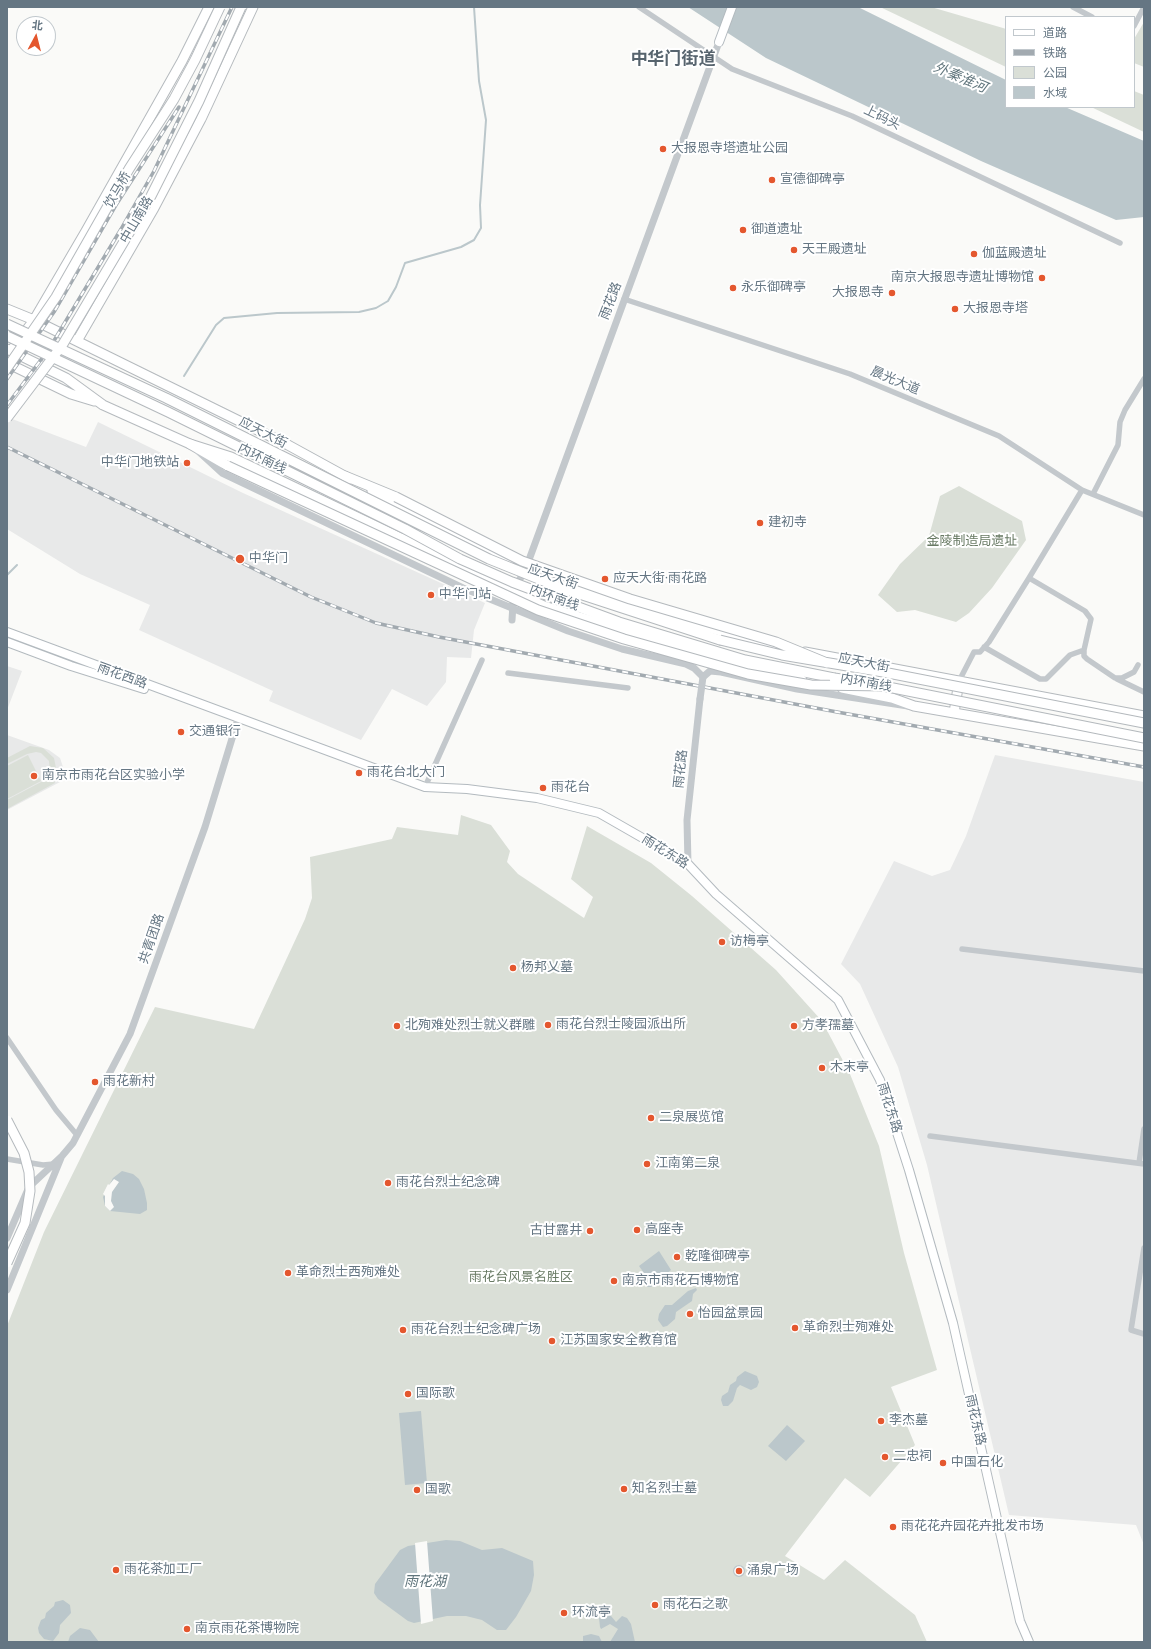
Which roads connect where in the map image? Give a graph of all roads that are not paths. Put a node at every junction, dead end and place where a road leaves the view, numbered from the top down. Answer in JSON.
{"nodes":[{"id":1,"x":209,"y":7,"type":"edge"},
{"id":2,"x":220,"y":7,"type":"edge"},
{"id":3,"x":241,"y":7,"type":"edge"},
{"id":4,"x":253,"y":7,"type":"edge"},
{"id":5,"x":639,"y":7,"type":"edge"},
{"id":6,"x":732,"y":7,"type":"edge"},
{"id":7,"x":1073,"y":7,"type":"edge"},
{"id":8,"x":1144,"y":7,"type":"edge"},
{"id":9,"x":1090,"y":16,"type":"edge"},
{"id":10,"x":1135,"y":24,"type":"edge"},
{"id":11,"x":719,"y":42,"type":"joint"},
{"id":12,"x":712,"y":57,"type":"junction"},
{"id":13,"x":1120,"y":243,"type":"dead end"},
{"id":14,"x":624,"y":300,"type":"junction"},
{"id":15,"x":7,"y":309,"type":"edge"},
{"id":16,"x":34,"y":320,"type":"junction"},
{"id":17,"x":7,"y":324,"type":"edge"},
{"id":18,"x":7,"y":336,"type":"edge"},
{"id":19,"x":77,"y":341,"type":"junction"},
{"id":20,"x":9,"y":350,"type":"edge"},
{"id":21,"x":7,"y":363,"type":"edge"},
{"id":22,"x":7,"y":368,"type":"edge"},
{"id":23,"x":1144,"y":379,"type":"edge"},
{"id":24,"x":103,"y":404,"type":"junction"},
{"id":25,"x":7,"y":418,"type":"edge"},
{"id":26,"x":190,"y":444,"type":"junction"},
{"id":27,"x":345,"y":476,"type":"junction"},
{"id":28,"x":1082,"y":490,"type":"junction"},
{"id":29,"x":1093,"y":494,"type":"junction"},
{"id":30,"x":1144,"y":516,"type":"edge"},
{"id":31,"x":526,"y":568,"type":"junction"},
{"id":32,"x":1029,"y":578,"type":"junction"},
{"id":33,"x":513,"y":592,"type":"junction"},
{"id":34,"x":512,"y":609,"type":"junction"},
{"id":35,"x":512,"y":620,"type":"dead end"},
{"id":36,"x":7,"y":632,"type":"edge"},
{"id":37,"x":7,"y":642,"type":"edge"},
{"id":38,"x":984,"y":647,"type":"junction"},
{"id":39,"x":1084,"y":650,"type":"junction"},
{"id":40,"x":482,"y":660,"type":"dead end"},
{"id":41,"x":827,"y":663,"type":"junction"},
{"id":42,"x":1138,"y":665,"type":"dead end"},
{"id":43,"x":508,"y":673,"type":"dead end"},
{"id":44,"x":703,"y":677,"type":"junction"},
{"id":45,"x":1115,"y":678,"type":"junction"},
{"id":46,"x":959,"y":681,"type":"junction"},
{"id":47,"x":888,"y":686,"type":"junction"},
{"id":48,"x":628,"y":688,"type":"dead end"},
{"id":49,"x":1144,"y":692,"type":"edge"},
{"id":50,"x":914,"y":706,"type":"junction"},
{"id":51,"x":954,"y":714,"type":"junction"},
{"id":52,"x":1144,"y":716,"type":"edge"},
{"id":53,"x":238,"y":719,"type":"junction"},
{"id":54,"x":1144,"y":723,"type":"edge"},
{"id":55,"x":1144,"y":738,"type":"edge"},
{"id":56,"x":1144,"y":746,"type":"edge"},
{"id":57,"x":425,"y":787,"type":"junction"},
{"id":58,"x":688,"y":864,"type":"junction"},
{"id":59,"x":962,"y":949,"type":"dead end"},
{"id":60,"x":1144,"y":971,"type":"edge"},
{"id":61,"x":7,"y":1038,"type":"edge"},
{"id":62,"x":7,"y":1120,"type":"edge"},
{"id":63,"x":1144,"y":1129,"type":"edge"},
{"id":64,"x":77,"y":1135,"type":"junction"},
{"id":65,"x":930,"y":1136,"type":"dead end"},
{"id":66,"x":62,"y":1156,"type":"junction"},
{"id":67,"x":7,"y":1159,"type":"edge"},
{"id":68,"x":54,"y":1164,"type":"junction"},
{"id":69,"x":1141,"y":1164,"type":"edge"},
{"id":70,"x":7,"y":1238,"type":"edge"},
{"id":71,"x":1144,"y":1248,"type":"edge"},
{"id":72,"x":7,"y":1263,"type":"edge"},
{"id":73,"x":7,"y":1290,"type":"edge"},
{"id":74,"x":1144,"y":1334,"type":"edge"},
{"id":75,"x":1029,"y":1642,"type":"edge"}],
"edges":[{"from":1,"to":16,"type":"main road"},
{"from":2,"to":22,"type":"main road","name":"饮马桥","bridge":true},
{"from":3,"to":25,"type":"main road","name":"中山南路","bridge":true},
{"from":4,"to":19,"type":"main road"},
{"from":5,"to":12,"type":"street","name":"上码头"},
{"from":6,"to":11,"type":"main road"},
{"from":7,"to":9,"type":"street"},
{"from":8,"to":10,"type":"street"},
{"from":11,"to":12,"type":"street","name":"雨花路"},
{"from":12,"to":13,"type":"street","name":"上码头"},
{"from":12,"to":14,"type":"street","name":"雨花路"},
{"from":14,"to":28,"type":"street","name":"晨光大道"},
{"from":14,"to":31,"type":"street","name":"雨花路"},
{"from":15,"to":16,"type":"main road","name":"应天大街"},
{"from":16,"to":19,"type":"main road","name":"应天大街"},
{"from":16,"to":20,"type":"main road"},
{"from":17,"to":41,"type":"main road","name":"内环南线","bridge":true},
{"from":18,"to":47,"type":"main road","name":"内环南线","bridge":true},
{"from":19,"to":27,"type":"main road","name":"应天大街"},
{"from":20,"to":24,"type":"main road"},
{"from":21,"to":24,"type":"main road"},
{"from":23,"to":29,"type":"street"},
{"from":24,"to":26,"type":"main road"},
{"from":26,"to":33,"type":"main road"},
{"from":26,"to":34,"type":"street"},
{"from":26,"to":47,"type":"main road","bridge":true},
{"from":27,"to":31,"type":"main road","name":"应天大街"},
{"from":27,"to":41,"type":"main road","bridge":true},
{"from":28,"to":29,"type":"street","name":"晨光大道"},
{"from":28,"to":32,"type":"street"},
{"from":29,"to":30,"type":"street","name":"晨光大道"},
{"from":31,"to":33,"type":"street","name":"雨花路"},
{"from":31,"to":46,"type":"main road","name":"应天大街"},
{"from":32,"to":38,"type":"street"},
{"from":32,"to":39,"type":"street"},
{"from":33,"to":34,"type":"street"},
{"from":33,"to":50,"type":"main road"},
{"from":34,"to":35,"type":"street"},
{"from":34,"to":44,"type":"street"},
{"from":36,"to":53,"type":"main road","name":"雨花西路"},
{"from":37,"to":53,"type":"main road","name":"雨花西路"},
{"from":38,"to":39,"type":"street"},
{"from":38,"to":46,"type":"street"},
{"from":39,"to":45,"type":"street"},
{"from":40,"to":57,"type":"street"},
{"from":41,"to":54,"type":"main road","name":"内环南线","bridge":true},
{"from":42,"to":45,"type":"street"},
{"from":43,"to":48,"type":"street"},
{"from":44,"to":50,"type":"street"},
{"from":44,"to":58,"type":"street","name":"雨花路","bridge":true},
{"from":45,"to":49,"type":"street"},
{"from":46,"to":51,"type":"main road"},
{"from":46,"to":52,"type":"main road","name":"应天大街"},
{"from":47,"to":55,"type":"main road","name":"内环南线","bridge":true},
{"from":50,"to":51,"type":"main road"},
{"from":51,"to":56,"type":"main road"},
{"from":53,"to":57,"type":"main road","name":"雨花西路"},
{"from":53,"to":64,"type":"street","name":"共青团路"},
{"from":57,"to":58,"type":"main road","name":"雨花东路"},
{"from":58,"to":75,"type":"main road","name":"雨花东路"},
{"from":59,"to":60,"type":"street"},
{"from":61,"to":64,"type":"street"},
{"from":62,"to":72,"type":"main road","bridge":true},
{"from":63,"to":69,"type":"street"},
{"from":64,"to":66,"type":"street","name":"共青团路"},
{"from":65,"to":69,"type":"street"},
{"from":66,"to":68,"type":"street","name":"共青团路"},
{"from":66,"to":73,"type":"street","name":"共青团路"},
{"from":67,"to":68,"type":"street"},
{"from":68,"to":70,"type":"street","name":"共青团路"},
{"from":71,"to":74,"type":"street"}]}
